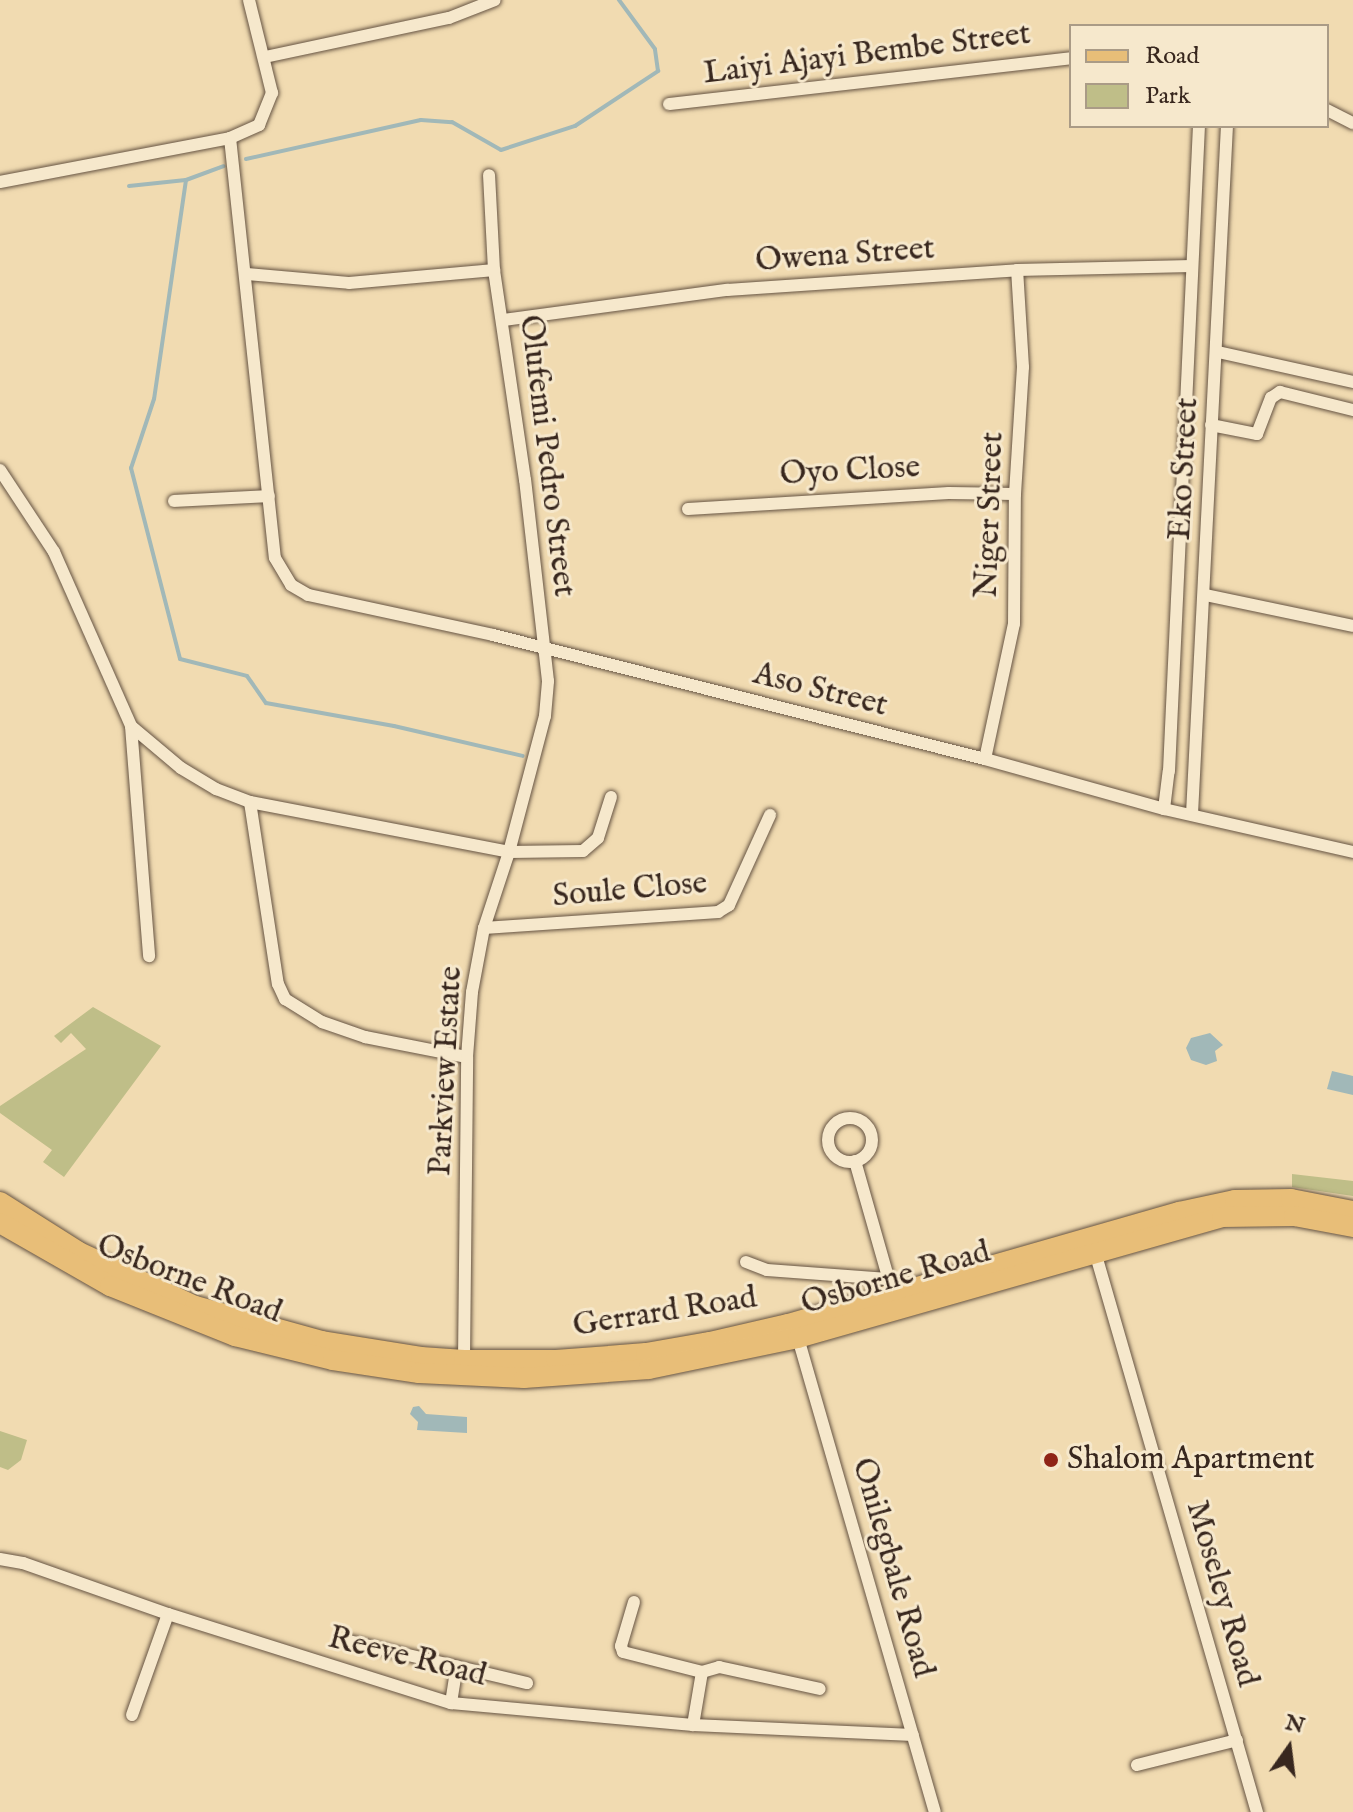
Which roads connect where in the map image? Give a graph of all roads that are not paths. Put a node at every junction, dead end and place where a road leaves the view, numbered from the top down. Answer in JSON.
{"nodes":[{"id":1,"x":249,"y":0,"type":"edge"},
{"id":2,"x":495,"y":0,"type":"edge"},
{"id":3,"x":265,"y":57,"type":"junction"},
{"id":4,"x":1069,"y":58,"type":"edge"},
{"id":5,"x":669,"y":104,"type":"dead end"},
{"id":6,"x":1329,"y":111,"type":"edge"},
{"id":7,"x":1353,"y":123,"type":"edge"},
{"id":8,"x":1199,"y":128,"type":"edge"},
{"id":9,"x":1227,"y":128,"type":"edge"},
{"id":10,"x":230,"y":138,"type":"junction"},
{"id":11,"x":489,"y":175,"type":"dead end"},
{"id":12,"x":0,"y":182,"type":"edge"},
{"id":13,"x":1192,"y":266,"type":"junction"},
{"id":14,"x":494,"y":270,"type":"junction"},
{"id":15,"x":1017,"y":270,"type":"junction"},
{"id":16,"x":247,"y":274,"type":"junction"},
{"id":17,"x":504,"y":320,"type":"junction"},
{"id":18,"x":1218,"y":352,"type":"junction"},
{"id":19,"x":1353,"y":382,"type":"edge"},
{"id":20,"x":1353,"y":410,"type":"edge"},
{"id":21,"x":1211,"y":425,"type":"junction"},
{"id":22,"x":0,"y":470,"type":"edge"},
{"id":23,"x":1015,"y":494,"type":"junction"},
{"id":24,"x":269,"y":496,"type":"junction"},
{"id":25,"x":174,"y":501,"type":"dead end"},
{"id":26,"x":688,"y":509,"type":"dead end"},
{"id":27,"x":1206,"y":595,"type":"junction"},
{"id":28,"x":1353,"y":626,"type":"edge"},
{"id":29,"x":545,"y":650,"type":"junction"},
{"id":30,"x":131,"y":726,"type":"junction"},
{"id":31,"x":985,"y":759,"type":"junction"},
{"id":32,"x":611,"y":797,"type":"dead end"},
{"id":33,"x":250,"y":802,"type":"junction"},
{"id":34,"x":1164,"y":809,"type":"junction"},
{"id":35,"x":1192,"y":814,"type":"junction"},
{"id":36,"x":770,"y":815,"type":"dead end"},
{"id":37,"x":509,"y":852,"type":"junction"},
{"id":38,"x":1353,"y":852,"type":"edge"},
{"id":39,"x":484,"y":928,"type":"junction"},
{"id":40,"x":149,"y":956,"type":"dead end"},
{"id":41,"x":467,"y":1057,"type":"junction"},
{"id":42,"x":855,"y":1161,"type":"dead end"},
{"id":43,"x":0,"y":1202,"type":"edge"},
{"id":44,"x":1353,"y":1211,"type":"edge"},
{"id":45,"x":0,"y":1223,"type":"edge"},
{"id":46,"x":1353,"y":1227,"type":"edge"},
{"id":47,"x":1095,"y":1252,"type":"junction"},
{"id":48,"x":746,"y":1262,"type":"dead end"},
{"id":49,"x":890,"y":1287,"type":"junction"},
{"id":50,"x":798,"y":1338,"type":"junction"},
{"id":51,"x":464,"y":1360,"type":"junction"},
{"id":52,"x":0,"y":1559,"type":"edge"},
{"id":53,"x":634,"y":1602,"type":"dead end"},
{"id":54,"x":168,"y":1614,"type":"junction"},
{"id":55,"x":349,"y":1641,"type":"dead end"},
{"id":56,"x":457,"y":1666,"type":"junction"},
{"id":57,"x":702,"y":1672,"type":"junction"},
{"id":58,"x":527,"y":1683,"type":"dead end"},
{"id":59,"x":820,"y":1689,"type":"dead end"},
{"id":60,"x":451,"y":1703,"type":"junction"},
{"id":61,"x":132,"y":1715,"type":"dead end"},
{"id":62,"x":693,"y":1725,"type":"junction"},
{"id":63,"x":913,"y":1735,"type":"junction"},
{"id":64,"x":1237,"y":1740,"type":"junction"},
{"id":65,"x":1137,"y":1765,"type":"dead end"},
{"id":66,"x":935,"y":1812,"type":"edge"},
{"id":67,"x":1257,"y":1812,"type":"edge"}],
"edges":[{"from":1,"to":3,"type":"street"},
{"from":2,"to":3,"type":"street"},
{"from":3,"to":10,"type":"street"},
{"from":4,"to":5,"type":"street","name":"Laiyi Ajayi Bembe Street"},
{"from":6,"to":7,"type":"street"},
{"from":8,"to":13,"type":"street","name":"Eko Street"},
{"from":9,"to":18,"type":"street","name":"Eko Street"},
{"from":10,"to":12,"type":"street"},
{"from":10,"to":16,"type":"street"},
{"from":11,"to":14,"type":"street","name":"Olufemi Pedro Street"},
{"from":13,"to":15,"type":"street","name":"Owena Street"},
{"from":13,"to":34,"type":"street","name":"Eko Street"},
{"from":14,"to":16,"type":"street"},
{"from":14,"to":17,"type":"street","name":"Olufemi Pedro Street"},
{"from":15,"to":17,"type":"street","name":"Owena Street"},
{"from":15,"to":23,"type":"street","name":"Niger Street"},
{"from":16,"to":24,"type":"street"},
{"from":17,"to":29,"type":"street","name":"Olufemi Pedro Street"},
{"from":18,"to":19,"type":"street"},
{"from":18,"to":21,"type":"street","name":"Eko Street"},
{"from":20,"to":21,"type":"street"},
{"from":21,"to":27,"type":"street","name":"Eko Street"},
{"from":22,"to":30,"type":"street"},
{"from":23,"to":26,"type":"street","name":"Oyo Close"},
{"from":23,"to":31,"type":"street","name":"Niger Street"},
{"from":24,"to":25,"type":"street"},
{"from":24,"to":29,"type":"street","name":"Aso Street"},
{"from":27,"to":28,"type":"street"},
{"from":27,"to":35,"type":"street","name":"Eko Street"},
{"from":29,"to":31,"type":"street","name":"Aso Street"},
{"from":29,"to":37,"type":"street","name":"Parkview Estate"},
{"from":30,"to":33,"type":"street"},
{"from":30,"to":40,"type":"street"},
{"from":31,"to":34,"type":"street","name":"Aso Street"},
{"from":32,"to":37,"type":"street"},
{"from":33,"to":37,"type":"street"},
{"from":33,"to":41,"type":"street"},
{"from":34,"to":35,"type":"street","name":"Aso Street"},
{"from":35,"to":38,"type":"street","name":"Aso Street"},
{"from":36,"to":39,"type":"street","name":"Soule Close"},
{"from":37,"to":39,"type":"street","name":"Parkview Estate"},
{"from":39,"to":41,"type":"street","name":"Parkview Estate"},
{"from":41,"to":51,"type":"street","name":"Parkview Estate"},
{"from":42,"to":49,"type":"street"},
{"from":43,"to":51,"type":"main road","name":"Gerrard Road"},
{"from":44,"to":49,"type":"main road","name":"Gerrard Road"},
{"from":45,"to":50,"type":"main road","name":"Osborne Road"},
{"from":46,"to":47,"type":"main road","name":"Osborne Road"},
{"from":47,"to":50,"type":"main road","name":"Osborne Road"},
{"from":47,"to":64,"type":"street","name":"Moseley Road"},
{"from":48,"to":49,"type":"street"},
{"from":49,"to":51,"type":"main road","name":"Gerrard Road"},
{"from":50,"to":63,"type":"street","name":"Onilegbale Road"},
{"from":52,"to":54,"type":"street","name":"Reeve Road"},
{"from":53,"to":57,"type":"street"},
{"from":54,"to":60,"type":"street","name":"Reeve Road"},
{"from":54,"to":61,"type":"street"},
{"from":55,"to":56,"type":"street"},
{"from":56,"to":58,"type":"street"},
{"from":56,"to":60,"type":"street"},
{"from":57,"to":59,"type":"street"},
{"from":57,"to":62,"type":"street"},
{"from":60,"to":62,"type":"street","name":"Reeve Road"},
{"from":62,"to":63,"type":"street","name":"Reeve Road"},
{"from":63,"to":66,"type":"street","name":"Onilegbale Road"},
{"from":64,"to":65,"type":"street"},
{"from":64,"to":67,"type":"street","name":"Moseley Road"}]}
